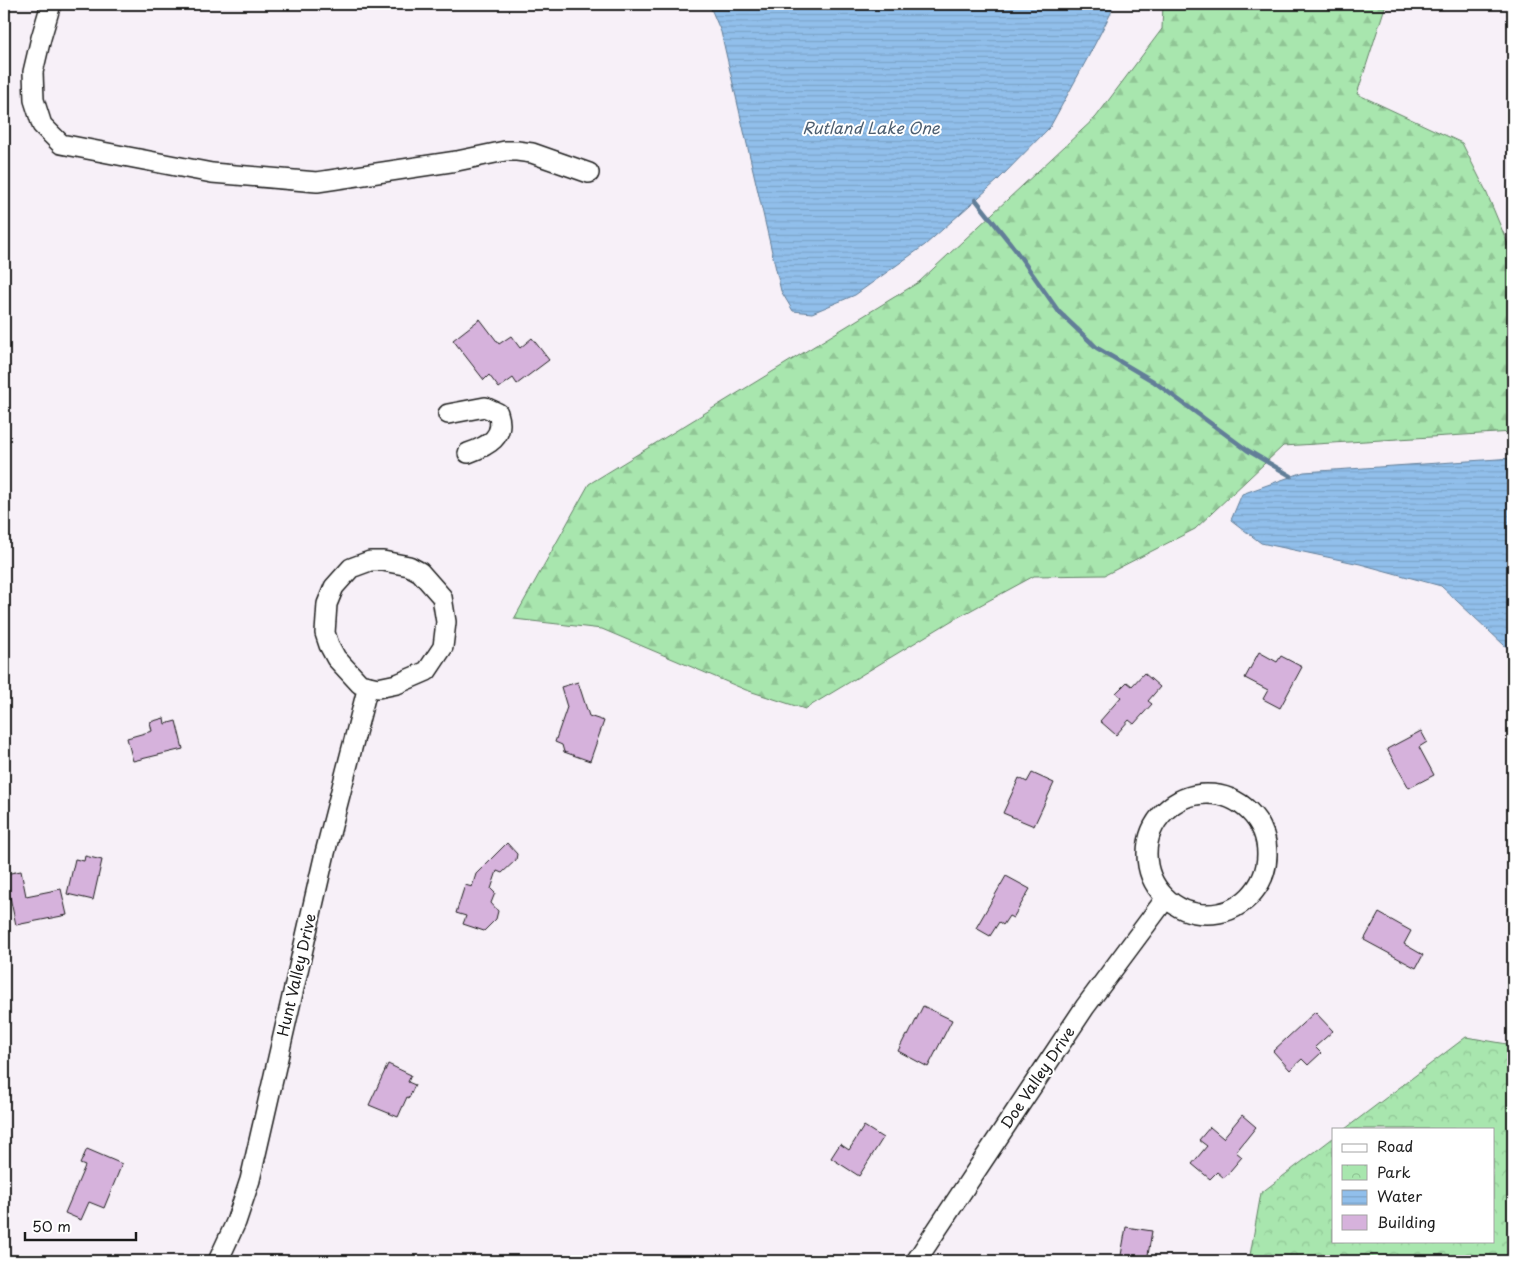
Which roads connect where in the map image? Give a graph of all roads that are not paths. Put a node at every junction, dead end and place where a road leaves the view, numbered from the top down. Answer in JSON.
{"nodes":[{"id":1,"x":51,"y":4,"type":"edge"},
{"id":2,"x":589,"y":173,"type":"dead end"},
{"id":3,"x":448,"y":414,"type":"dead end"},
{"id":4,"x":468,"y":453,"type":"dead end"},
{"id":5,"x":368,"y":686,"type":"junction"},
{"id":6,"x":1166,"y":898,"type":"junction"},
{"id":7,"x":218,"y":1261,"type":"edge"},
{"id":8,"x":916,"y":1261,"type":"edge"}],
"edges":[{"from":1,"to":2,"type":"street"},
{"from":3,"to":4,"type":"street"},
{"from":5,"to":5,"type":"street"},
{"from":5,"to":7,"type":"street","name":"Hunt Valley Drive"},
{"from":6,"to":6,"type":"street"},
{"from":6,"to":8,"type":"street","name":"Doe Valley Drive"}]}
